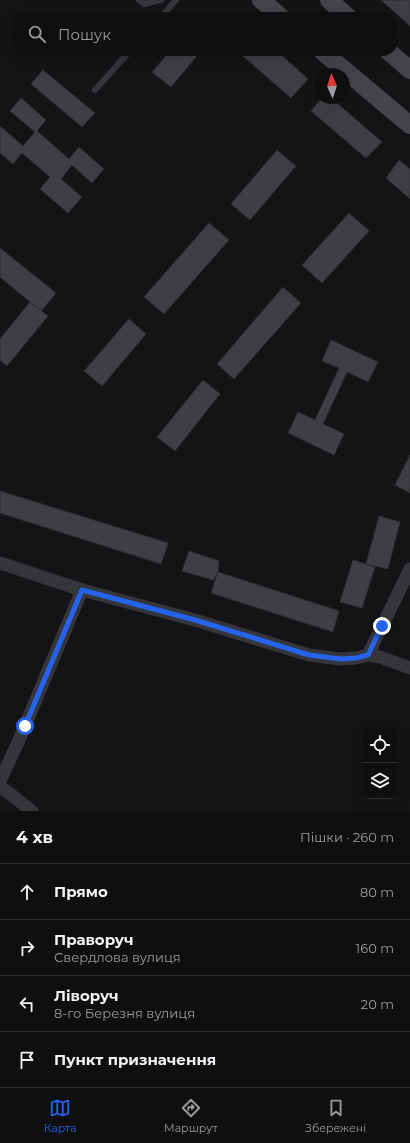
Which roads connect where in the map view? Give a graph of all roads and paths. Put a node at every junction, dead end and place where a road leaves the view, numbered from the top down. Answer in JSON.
{"nodes":[{"id":1,"x":139,"y":0,"type":"edge"},
{"id":2,"x":161,"y":0,"type":"edge"},
{"id":3,"x":176,"y":0,"type":"edge"},
{"id":4,"x":261,"y":0,"type":"edge"},
{"id":5,"x":329,"y":0,"type":"edge"},
{"id":6,"x":165,"y":12,"type":"edge"},
{"id":7,"x":275,"y":12,"type":"edge"},
{"id":8,"x":342,"y":12,"type":"edge"},
{"id":9,"x":126,"y":56,"type":"edge"},
{"id":10,"x":328,"y":56,"type":"edge"},
{"id":11,"x":394,"y":56,"type":"edge"},
{"id":12,"x":410,"y":70,"type":"edge"},
{"id":13,"x":95,"y":90,"type":"dead end"},
{"id":14,"x":410,"y":125,"type":"edge"},
{"id":15,"x":0,"y":563,"type":"edge"},
{"id":16,"x":410,"y":568,"type":"edge"},
{"id":17,"x":82,"y":590,"type":"junction"},
{"id":18,"x":368,"y":655,"type":"junction"},
{"id":19,"x":410,"y":668,"type":"edge"},
{"id":20,"x":0,"y":781,"type":"edge"},
{"id":21,"x":0,"y":786,"type":"edge"},
{"id":22,"x":32,"y":811,"type":"edge"}],
"edges":[{"from":1,"to":2,"type":"lane"},
{"from":3,"to":6,"type":"lane"},
{"from":4,"to":7,"type":"street"},
{"from":5,"to":8,"type":"street"},
{"from":9,"to":13,"type":"lane"},
{"from":10,"to":14,"type":"street"},
{"from":11,"to":12,"type":"street"},
{"from":15,"to":17,"type":"street"},
{"from":16,"to":18,"type":"street"},
{"from":17,"to":18,"type":"street"},
{"from":17,"to":20,"type":"street"},
{"from":18,"to":19,"type":"street"},
{"from":21,"to":22,"type":"street"}]}
